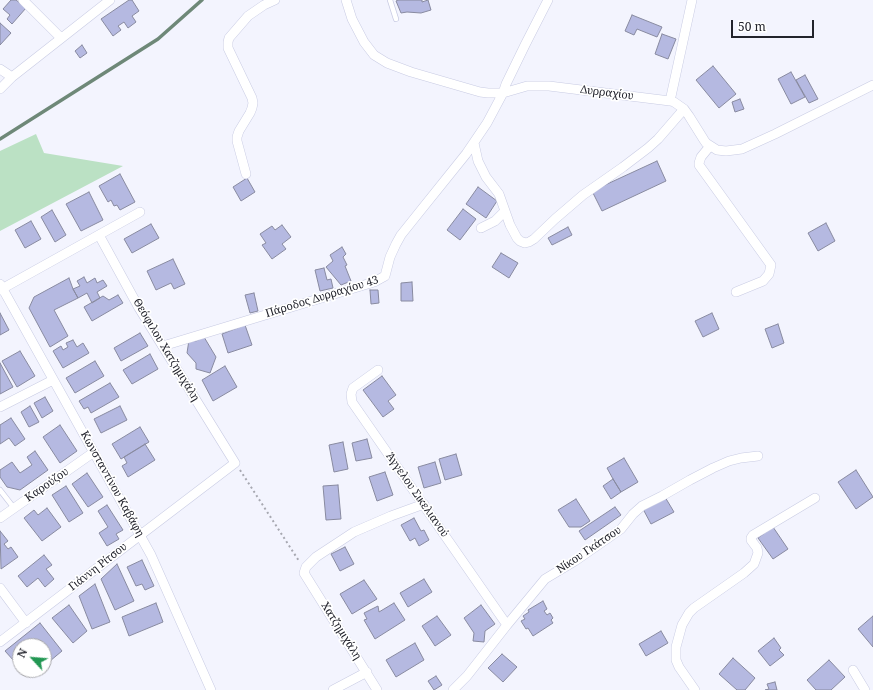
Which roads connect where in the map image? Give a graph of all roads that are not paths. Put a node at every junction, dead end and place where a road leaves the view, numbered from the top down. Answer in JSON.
{"nodes":[{"id":1,"x":23,"y":0,"type":"edge"},
{"id":2,"x":110,"y":0,"type":"edge"},
{"id":3,"x":276,"y":0,"type":"edge"},
{"id":4,"x":346,"y":0,"type":"edge"},
{"id":5,"x":390,"y":0,"type":"edge"},
{"id":6,"x":548,"y":0,"type":"edge"},
{"id":7,"x":692,"y":0,"type":"edge"},
{"id":8,"x":396,"y":19,"type":"dead end"},
{"id":9,"x":61,"y":38,"type":"junction"},
{"id":10,"x":0,"y":69,"type":"edge"},
{"id":11,"x":12,"y":77,"type":"junction"},
{"id":12,"x":873,"y":85,"type":"edge"},
{"id":13,"x":0,"y":89,"type":"edge"},
{"id":14,"x":503,"y":93,"type":"junction"},
{"id":15,"x":670,"y":101,"type":"junction"},
{"id":16,"x":684,"y":109,"type":"junction"},
{"id":17,"x":474,"y":143,"type":"junction"},
{"id":18,"x":710,"y":146,"type":"junction"},
{"id":19,"x":246,"y":174,"type":"dead end"},
{"id":20,"x":505,"y":211,"type":"junction"},
{"id":21,"x":140,"y":212,"type":"dead end"},
{"id":22,"x":481,"y":228,"type":"dead end"},
{"id":23,"x":99,"y":235,"type":"junction"},
{"id":24,"x":1,"y":287,"type":"edge"},
{"id":25,"x":736,"y":292,"type":"dead end"},
{"id":26,"x":163,"y":346,"type":"junction"},
{"id":27,"x":378,"y":370,"type":"dead end"},
{"id":28,"x":53,"y":380,"type":"junction"},
{"id":29,"x":0,"y":407,"type":"edge"},
{"id":30,"x":94,"y":452,"type":"junction"},
{"id":31,"x":758,"y":456,"type":"dead end"},
{"id":32,"x":235,"y":463,"type":"joint"},
{"id":33,"x":0,"y":490,"type":"edge"},
{"id":34,"x":815,"y":498,"type":"dead end"},
{"id":35,"x":424,"y":504,"type":"junction"},
{"id":36,"x":14,"y":508,"type":"junction"},
{"id":37,"x":0,"y":518,"type":"edge"},
{"id":38,"x":140,"y":535,"type":"junction"},
{"id":39,"x":0,"y":588,"type":"edge"},
{"id":40,"x":26,"y":623,"type":"junction"},
{"id":41,"x":507,"y":625,"type":"junction"},
{"id":42,"x":0,"y":642,"type":"edge"},
{"id":43,"x":853,"y":670,"type":"dead end"},
{"id":44,"x":367,"y":672,"type":"junction"},
{"id":45,"x":211,"y":690,"type":"edge"},
{"id":46,"x":333,"y":690,"type":"edge"},
{"id":47,"x":377,"y":690,"type":"edge"},
{"id":48,"x":453,"y":690,"type":"edge"},
{"id":49,"x":695,"y":690,"type":"edge"},
{"id":50,"x":865,"y":690,"type":"edge"}],
"edges":[{"from":1,"to":9,"type":"street"},
{"from":2,"to":9,"type":"street"},
{"from":3,"to":19,"type":"street"},
{"from":4,"to":14,"type":"street","name":"Δυρραχίου"},
{"from":5,"to":8,"type":"lane"},
{"from":6,"to":14,"type":"street","name":"Πάροδος Δυρραχίου 43"},
{"from":7,"to":15,"type":"street"},
{"from":9,"to":11,"type":"street"},
{"from":10,"to":11,"type":"street"},
{"from":11,"to":13,"type":"street"},
{"from":12,"to":18,"type":"street"},
{"from":14,"to":15,"type":"street","name":"Δυρραχίου"},
{"from":14,"to":17,"type":"street","name":"Πάροδος Δυρραχίου 43"},
{"from":15,"to":16,"type":"street","name":"Δυρραχίου"},
{"from":16,"to":18,"type":"street","name":"Δυρραχίου"},
{"from":16,"to":20,"type":"street"},
{"from":17,"to":20,"type":"street"},
{"from":17,"to":26,"type":"street","name":"Πάροδος Δυρραχίου 43"},
{"from":18,"to":25,"type":"street"},
{"from":20,"to":22,"type":"street"},
{"from":21,"to":23,"type":"street"},
{"from":23,"to":24,"type":"street"},
{"from":23,"to":26,"type":"street","name":"Θεόφιλου Χατζημιχάλη"},
{"from":24,"to":28,"type":"street","name":"Κωνσταντίνου Καβάφη"},
{"from":26,"to":32,"type":"street","name":"Θεόφιλου Χατζημιχάλη"},
{"from":27,"to":35,"type":"street","name":"Άγγελου Σικελιανού"},
{"from":28,"to":29,"type":"street"},
{"from":28,"to":30,"type":"street","name":"Κωνσταντίνου Καβάφη"},
{"from":30,"to":36,"type":"street","name":"Καρούζου"},
{"from":30,"to":38,"type":"street","name":"Κωνσταντίνου Καβάφη"},
{"from":31,"to":41,"type":"street","name":"Νίκου Γκάτσου"},
{"from":32,"to":38,"type":"street","name":"Γιάννη Ρίτσου"},
{"from":33,"to":36,"type":"lane"},
{"from":34,"to":49,"type":"street"},
{"from":35,"to":41,"type":"street","name":"Άγγελου Σικελιανού"},
{"from":35,"to":44,"type":"street","name":"Χατζημιχάλη"},
{"from":36,"to":37,"type":"street","name":"Καρούζου"},
{"from":38,"to":40,"type":"street","name":"Γιάννη Ρίτσου"},
{"from":38,"to":45,"type":"street","name":"Κωνσταντίνου Καβάφη"},
{"from":39,"to":40,"type":"street"},
{"from":40,"to":42,"type":"street","name":"Γιάννη Ρίτσου"},
{"from":41,"to":48,"type":"street","name":"Νίκου Γκάτσου"},
{"from":43,"to":50,"type":"street"},
{"from":44,"to":46,"type":"street"},
{"from":44,"to":47,"type":"street","name":"Χατζημιχάλη"}]}
